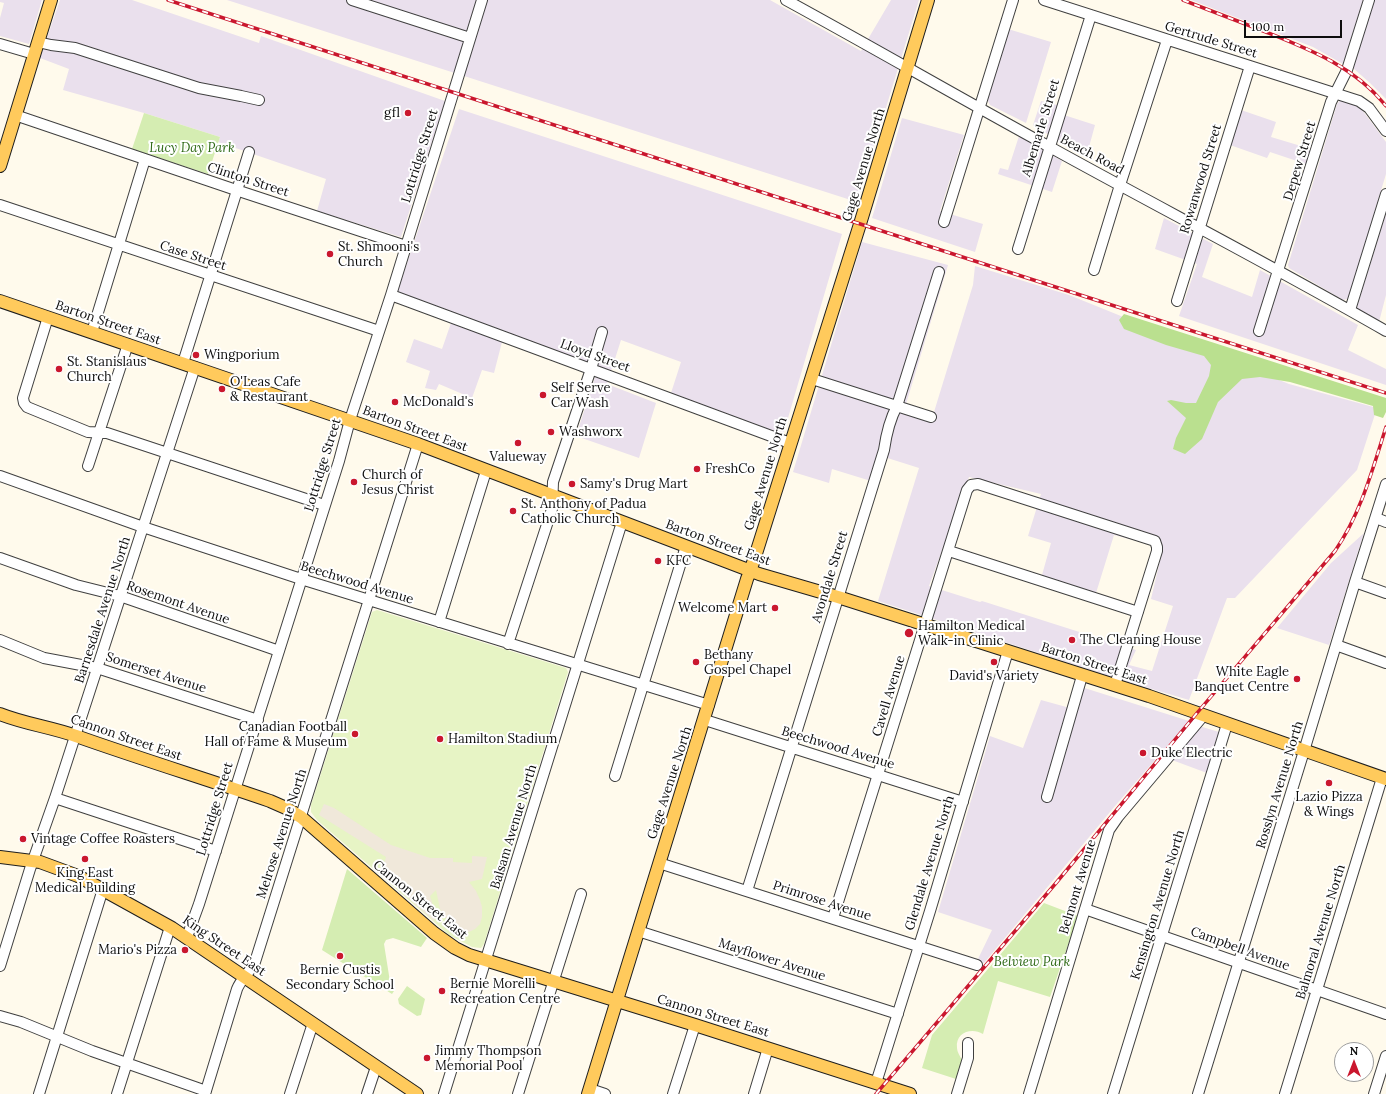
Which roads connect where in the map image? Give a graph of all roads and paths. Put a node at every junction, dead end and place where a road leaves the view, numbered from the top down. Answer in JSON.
{"nodes":[{"id":1,"x":51,"y":0,"type":"edge"},
{"id":2,"x":352,"y":0,"type":"edge"},
{"id":3,"x":482,"y":0,"type":"edge"},
{"id":4,"x":786,"y":0,"type":"edge"},
{"id":5,"x":928,"y":0,"type":"edge"},
{"id":6,"x":1013,"y":0,"type":"edge"},
{"id":7,"x":1044,"y":0,"type":"edge"},
{"id":8,"x":1369,"y":0,"type":"edge"},
{"id":9,"x":1091,"y":15,"type":"junction"},
{"id":10,"x":470,"y":38,"type":"junction"},
{"id":11,"x":1167,"y":40,"type":"junction"},
{"id":12,"x":38,"y":42,"type":"junction"},
{"id":13,"x":0,"y":44,"type":"edge"},
{"id":14,"x":34,"y":54,"type":"junction"},
{"id":15,"x":1250,"y":66,"type":"junction"},
{"id":16,"x":908,"y":67,"type":"junction"},
{"id":17,"x":1335,"y":93,"type":"junction"},
{"id":18,"x":258,"y":100,"type":"dead end"},
{"id":19,"x":979,"y":107,"type":"junction"},
{"id":20,"x":15,"y":115,"type":"junction"},
{"id":21,"x":1386,"y":132,"type":"edge"},
{"id":22,"x":1049,"y":147,"type":"junction"},
{"id":23,"x":249,"y":152,"type":"dead end"},
{"id":24,"x":144,"y":159,"type":"junction"},
{"id":25,"x":0,"y":166,"type":"edge"},
{"id":26,"x":1120,"y":185,"type":"junction"},
{"id":27,"x":236,"y":190,"type":"junction"},
{"id":28,"x":1386,"y":194,"type":"edge"},
{"id":29,"x":0,"y":205,"type":"edge"},
{"id":30,"x":944,"y":222,"type":"dead end"},
{"id":31,"x":1199,"y":228,"type":"junction"},
{"id":32,"x":118,"y":244,"type":"junction"},
{"id":33,"x":406,"y":246,"type":"junction"},
{"id":34,"x":1018,"y":249,"type":"dead end"},
{"id":35,"x":1094,"y":270,"type":"dead end"},
{"id":36,"x":939,"y":272,"type":"dead end"},
{"id":37,"x":1278,"y":272,"type":"junction"},
{"id":38,"x":210,"y":275,"type":"junction"},
{"id":39,"x":391,"y":295,"type":"junction"},
{"id":40,"x":0,"y":301,"type":"edge"},
{"id":41,"x":1177,"y":301,"type":"dead end"},
{"id":42,"x":1350,"y":310,"type":"junction"},
{"id":43,"x":48,"y":317,"type":"junction"},
{"id":44,"x":378,"y":331,"type":"junction"},
{"id":45,"x":1259,"y":331,"type":"dead end"},
{"id":46,"x":1386,"y":331,"type":"edge"},
{"id":47,"x":92,"y":332,"type":"junction"},
{"id":48,"x":602,"y":332,"type":"dead end"},
{"id":49,"x":128,"y":344,"type":"junction"},
{"id":50,"x":183,"y":363,"type":"junction"},
{"id":51,"x":195,"y":367,"type":"junction"},
{"id":52,"x":591,"y":369,"type":"junction"},
{"id":53,"x":812,"y":379,"type":"junction"},
{"id":54,"x":897,"y":406,"type":"junction"},
{"id":55,"x":931,"y":417,"type":"dead end"},
{"id":56,"x":350,"y":420,"type":"junction"},
{"id":57,"x":99,"y":432,"type":"junction"},
{"id":58,"x":790,"y":443,"type":"junction"},
{"id":59,"x":418,"y":444,"type":"junction"},
{"id":60,"x":167,"y":453,"type":"junction"},
{"id":61,"x":88,"y":466,"type":"dead end"},
{"id":62,"x":486,"y":470,"type":"junction"},
{"id":63,"x":0,"y":476,"type":"edge"},
{"id":64,"x":1386,"y":484,"type":"edge"},
{"id":65,"x":552,"y":496,"type":"junction"},
{"id":66,"x":324,"y":505,"type":"junction"},
{"id":67,"x":1376,"y":518,"type":"junction"},
{"id":68,"x":622,"y":522,"type":"junction"},
{"id":69,"x":1386,"y":522,"type":"edge"},
{"id":70,"x":143,"y":527,"type":"junction"},
{"id":71,"x":686,"y":546,"type":"junction"},
{"id":72,"x":949,"y":552,"type":"junction"},
{"id":73,"x":0,"y":558,"type":"edge"},
{"id":74,"x":750,"y":571,"type":"junction"},
{"id":75,"x":301,"y":580,"type":"junction"},
{"id":76,"x":1355,"y":582,"type":"junction"},
{"id":77,"x":1386,"y":593,"type":"edge"},
{"id":78,"x":120,"y":596,"type":"junction"},
{"id":79,"x":838,"y":597,"type":"junction"},
{"id":80,"x":369,"y":601,"type":"junction"},
{"id":81,"x":1138,"y":612,"type":"junction"},
{"id":82,"x":439,"y":622,"type":"junction"},
{"id":83,"x":925,"y":625,"type":"junction"},
{"id":84,"x":0,"y":640,"type":"edge"},
{"id":85,"x":508,"y":644,"type":"junction"},
{"id":86,"x":1336,"y":645,"type":"junction"},
{"id":87,"x":279,"y":651,"type":"junction"},
{"id":88,"x":1008,"y":651,"type":"junction"},
{"id":89,"x":1386,"y":663,"type":"edge"},
{"id":90,"x":577,"y":665,"type":"junction"},
{"id":91,"x":97,"y":668,"type":"junction"},
{"id":92,"x":1082,"y":676,"type":"junction"},
{"id":93,"x":643,"y":685,"type":"junction"},
{"id":94,"x":1115,"y":685,"type":"junction"},
{"id":95,"x":709,"y":705,"type":"junction"},
{"id":96,"x":0,"y":714,"type":"edge"},
{"id":97,"x":1204,"y":716,"type":"junction"},
{"id":98,"x":258,"y":720,"type":"junction"},
{"id":99,"x":705,"y":720,"type":"junction"},
{"id":100,"x":1227,"y":724,"type":"junction"},
{"id":101,"x":76,"y":735,"type":"junction"},
{"id":102,"x":792,"y":747,"type":"junction"},
{"id":103,"x":1304,"y":751,"type":"junction"},
{"id":104,"x":878,"y":775,"type":"junction"},
{"id":105,"x":615,"y":776,"type":"dead end"},
{"id":106,"x":1384,"y":778,"type":"edge"},
{"id":107,"x":235,"y":789,"type":"junction"},
{"id":108,"x":1046,"y":797,"type":"dead end"},
{"id":109,"x":55,"y":798,"type":"junction"},
{"id":110,"x":963,"y":802,"type":"junction"},
{"id":111,"x":301,"y":817,"type":"junction"},
{"id":112,"x":216,"y":851,"type":"junction"},
{"id":113,"x":0,"y":857,"type":"edge"},
{"id":114,"x":33,"y":861,"type":"junction"},
{"id":115,"x":660,"y":863,"type":"junction"},
{"id":116,"x":103,"y":889,"type":"junction"},
{"id":117,"x":747,"y":891,"type":"junction"},
{"id":118,"x":581,"y":894,"type":"dead end"},
{"id":119,"x":1085,"y":909,"type":"junction"},
{"id":120,"x":833,"y":918,"type":"junction"},
{"id":121,"x":170,"y":927,"type":"junction"},
{"id":122,"x":638,"y":931,"type":"junction"},
{"id":123,"x":1162,"y":935,"type":"junction"},
{"id":124,"x":187,"y":937,"type":"junction"},
{"id":125,"x":919,"y":946,"type":"junction"},
{"id":126,"x":485,"y":961,"type":"junction"},
{"id":127,"x":1238,"y":962,"type":"junction"},
{"id":128,"x":977,"y":965,"type":"dead end"},
{"id":129,"x":0,"y":966,"type":"edge"},
{"id":130,"x":244,"y":976,"type":"junction"},
{"id":131,"x":552,"y":981,"type":"junction"},
{"id":132,"x":1317,"y":990,"type":"junction"},
{"id":133,"x":617,"y":1001,"type":"junction"},
{"id":134,"x":898,"y":1014,"type":"junction"},
{"id":135,"x":1386,"y":1014,"type":"edge"},
{"id":136,"x":0,"y":1016,"type":"edge"},
{"id":137,"x":313,"y":1023,"type":"junction"},
{"id":138,"x":695,"y":1024,"type":"junction"},
{"id":139,"x":57,"y":1036,"type":"junction"},
{"id":140,"x":968,"y":1043,"type":"dead end"},
{"id":141,"x":768,"y":1048,"type":"junction"},
{"id":142,"x":1386,"y":1056,"type":"edge"},
{"id":143,"x":127,"y":1063,"type":"junction"},
{"id":144,"x":376,"y":1067,"type":"junction"},
{"id":145,"x":876,"y":1083,"type":"junction"},
{"id":146,"x":890,"y":1091,"type":"edge"},
{"id":147,"x":589,"y":1092,"type":"edge"},
{"id":148,"x":205,"y":1093,"type":"edge"},
{"id":149,"x":39,"y":1094,"type":"edge"},
{"id":150,"x":117,"y":1094,"type":"edge"},
{"id":151,"x":290,"y":1094,"type":"edge"},
{"id":152,"x":367,"y":1094,"type":"edge"},
{"id":153,"x":417,"y":1094,"type":"edge"},
{"id":154,"x":444,"y":1094,"type":"edge"},
{"id":155,"x":518,"y":1094,"type":"edge"},
{"id":156,"x":605,"y":1094,"type":"edge"},
{"id":157,"x":673,"y":1094,"type":"edge"},
{"id":158,"x":754,"y":1094,"type":"edge"},
{"id":159,"x":910,"y":1094,"type":"edge"},
{"id":160,"x":957,"y":1094,"type":"edge"},
{"id":161,"x":1029,"y":1094,"type":"edge"},
{"id":162,"x":1113,"y":1094,"type":"edge"},
{"id":163,"x":1198,"y":1094,"type":"edge"},
{"id":164,"x":1285,"y":1094,"type":"edge"},
{"id":165,"x":1374,"y":1094,"type":"edge"}],
"edges":[{"from":1,"to":12,"type":"main road"},
{"from":2,"to":10,"type":"street"},
{"from":3,"to":10,"type":"street","name":"Lottridge Street"},
{"from":4,"to":16,"type":"street","name":"Beach Road"},
{"from":5,"to":16,"type":"main road","name":"Gage Avenue North"},
{"from":6,"to":19,"type":"street"},
{"from":7,"to":9,"type":"street","name":"Gertrude Street"},
{"from":8,"to":17,"type":"street","name":"Depew Street"},
{"from":9,"to":11,"type":"street","name":"Gertrude Street"},
{"from":9,"to":22,"type":"street","name":"Albemarle Street"},
{"from":10,"to":33,"type":"street","name":"Lottridge Street"},
{"from":11,"to":15,"type":"street","name":"Gertrude Street"},
{"from":11,"to":26,"type":"street"},
{"from":12,"to":14,"type":"main road"},
{"from":12,"to":18,"type":"street"},
{"from":13,"to":14,"type":"street"},
{"from":14,"to":20,"type":"main road"},
{"from":15,"to":17,"type":"street","name":"Gertrude Street"},
{"from":15,"to":31,"type":"street","name":"Rowanwood Street"},
{"from":16,"to":19,"type":"street","name":"Beach Road"},
{"from":16,"to":53,"type":"main road","name":"Gage Avenue North"},
{"from":17,"to":21,"type":"street","name":"Gertrude Street"},
{"from":17,"to":37,"type":"street","name":"Depew Street"},
{"from":19,"to":22,"type":"street","name":"Beach Road"},
{"from":19,"to":30,"type":"street"},
{"from":20,"to":24,"type":"street","name":"Clinton Street"},
{"from":20,"to":25,"type":"main road"},
{"from":22,"to":26,"type":"street","name":"Beach Road"},
{"from":22,"to":34,"type":"street","name":"Albemarle Street"},
{"from":23,"to":27,"type":"street"},
{"from":24,"to":27,"type":"street","name":"Clinton Street"},
{"from":24,"to":32,"type":"street"},
{"from":26,"to":31,"type":"street","name":"Beach Road"},
{"from":26,"to":35,"type":"street"},
{"from":27,"to":33,"type":"street","name":"Clinton Street"},
{"from":27,"to":38,"type":"street"},
{"from":28,"to":42,"type":"street"},
{"from":29,"to":32,"type":"street","name":"Case Street"},
{"from":31,"to":37,"type":"street","name":"Beach Road"},
{"from":31,"to":41,"type":"street","name":"Rowanwood Street"},
{"from":32,"to":38,"type":"street","name":"Case Street"},
{"from":32,"to":47,"type":"street"},
{"from":33,"to":39,"type":"street","name":"Lottridge Street"},
{"from":36,"to":54,"type":"street","name":"Avondale Street"},
{"from":37,"to":42,"type":"street","name":"Beach Road"},
{"from":37,"to":45,"type":"street","name":"Depew Street"},
{"from":38,"to":44,"type":"street","name":"Case Street"},
{"from":38,"to":50,"type":"street"},
{"from":39,"to":44,"type":"street","name":"Lottridge Street"},
{"from":39,"to":52,"type":"street","name":"Lloyd Street"},
{"from":40,"to":43,"type":"main road","name":"Barton Street East"},
{"from":42,"to":46,"type":"street","name":"Beach Road"},
{"from":43,"to":47,"type":"main road","name":"Barton Street East"},
{"from":43,"to":57,"type":"street"},
{"from":44,"to":56,"type":"street","name":"Lottridge Street"},
{"from":47,"to":49,"type":"main road","name":"Barton Street East"},
{"from":48,"to":52,"type":"street"},
{"from":49,"to":50,"type":"main road","name":"Barton Street East"},
{"from":49,"to":57,"type":"street"},
{"from":50,"to":51,"type":"main road","name":"Barton Street East"},
{"from":51,"to":56,"type":"main road","name":"Barton Street East"},
{"from":51,"to":60,"type":"street","name":"Barnesdale Avenue North"},
{"from":52,"to":58,"type":"street","name":"Lloyd Street"},
{"from":52,"to":65,"type":"street"},
{"from":53,"to":54,"type":"street"},
{"from":53,"to":58,"type":"main road","name":"Gage Avenue North"},
{"from":54,"to":55,"type":"street"},
{"from":54,"to":79,"type":"street","name":"Avondale Street"},
{"from":56,"to":59,"type":"main road","name":"Barton Street East"},
{"from":56,"to":66,"type":"street","name":"Lottridge Street"},
{"from":57,"to":60,"type":"street"},
{"from":57,"to":61,"type":"street"},
{"from":58,"to":74,"type":"main road","name":"Gage Avenue North"},
{"from":59,"to":62,"type":"main road","name":"Barton Street East"},
{"from":59,"to":80,"type":"street","name":"Melrose Avenue North"},
{"from":60,"to":66,"type":"street"},
{"from":60,"to":70,"type":"street","name":"Barnesdale Avenue North"},
{"from":62,"to":65,"type":"main road","name":"Barton Street East"},
{"from":62,"to":82,"type":"street"},
{"from":63,"to":70,"type":"street","name":"Beechwood Avenue"},
{"from":64,"to":67,"type":"street","name":"Rosslyn Avenue North"},
{"from":65,"to":68,"type":"main road","name":"Barton Street East"},
{"from":65,"to":85,"type":"street"},
{"from":66,"to":75,"type":"street","name":"Lottridge Street"},
{"from":67,"to":69,"type":"street"},
{"from":67,"to":76,"type":"street","name":"Rosslyn Avenue North"},
{"from":68,"to":71,"type":"main road","name":"Barton Street East"},
{"from":68,"to":90,"type":"street","name":"Balsam Avenue North"},
{"from":70,"to":75,"type":"street","name":"Beechwood Avenue"},
{"from":70,"to":78,"type":"street","name":"Barnesdale Avenue North"},
{"from":71,"to":74,"type":"main road","name":"Barton Street East"},
{"from":71,"to":93,"type":"street"},
{"from":72,"to":81,"type":"street"},
{"from":72,"to":81,"type":"street","name":"Cavell Avenue"},
{"from":72,"to":83,"type":"street","name":"Cavell Avenue"},
{"from":73,"to":78,"type":"street","name":"Rosemont Avenue"},
{"from":74,"to":79,"type":"main road","name":"Barton Street East"},
{"from":74,"to":95,"type":"main road","name":"Gage Avenue North"},
{"from":75,"to":80,"type":"street","name":"Beechwood Avenue"},
{"from":75,"to":87,"type":"street","name":"Lottridge Street"},
{"from":76,"to":77,"type":"street"},
{"from":76,"to":86,"type":"street","name":"Rosslyn Avenue North"},
{"from":78,"to":87,"type":"street","name":"Rosemont Avenue"},
{"from":78,"to":91,"type":"street","name":"Barnesdale Avenue North"},
{"from":79,"to":83,"type":"main road","name":"Barton Street East"},
{"from":79,"to":102,"type":"street","name":"Avondale Street"},
{"from":80,"to":82,"type":"street","name":"Beechwood Avenue"},
{"from":80,"to":111,"type":"street","name":"Melrose Avenue North"},
{"from":81,"to":94,"type":"street"},
{"from":82,"to":85,"type":"street","name":"Beechwood Avenue"},
{"from":83,"to":88,"type":"main road","name":"Barton Street East"},
{"from":83,"to":104,"type":"street","name":"Cavell Avenue"},
{"from":84,"to":91,"type":"street","name":"Somerset Avenue"},
{"from":85,"to":90,"type":"street","name":"Beechwood Avenue"},
{"from":86,"to":89,"type":"street"},
{"from":86,"to":103,"type":"street","name":"Rosslyn Avenue North"},
{"from":87,"to":98,"type":"street","name":"Lottridge Street"},
{"from":88,"to":92,"type":"main road","name":"Barton Street East"},
{"from":88,"to":110,"type":"street","name":"Glendale Avenue North"},
{"from":90,"to":93,"type":"street","name":"Beechwood Avenue"},
{"from":90,"to":126,"type":"street","name":"Balsam Avenue North"},
{"from":91,"to":98,"type":"street","name":"Somerset Avenue"},
{"from":91,"to":101,"type":"street","name":"Barnesdale Avenue North"},
{"from":92,"to":94,"type":"main road","name":"Barton Street East"},
{"from":92,"to":108,"type":"street"},
{"from":93,"to":95,"type":"street","name":"Beechwood Avenue"},
{"from":93,"to":105,"type":"street"},
{"from":94,"to":97,"type":"main road","name":"Barton Street East"},
{"from":95,"to":99,"type":"main road","name":"Gage Avenue North"},
{"from":96,"to":101,"type":"main road","name":"Cannon Street East"},
{"from":97,"to":100,"type":"main road","name":"Barton Street East"},
{"from":97,"to":119,"type":"street","name":"Belmont Avenue"},
{"from":98,"to":107,"type":"street","name":"Lottridge Street"},
{"from":99,"to":102,"type":"street","name":"Beechwood Avenue"},
{"from":99,"to":115,"type":"main road","name":"Gage Avenue North"},
{"from":100,"to":103,"type":"main road","name":"Barton Street East"},
{"from":100,"to":123,"type":"street","name":"Kensington Avenue North"},
{"from":101,"to":107,"type":"main road","name":"Cannon Street East"},
{"from":101,"to":109,"type":"street","name":"Barnesdale Avenue North"},
{"from":102,"to":104,"type":"street","name":"Beechwood Avenue"},
{"from":102,"to":117,"type":"street","name":"Avondale Street"},
{"from":103,"to":106,"type":"main road","name":"Barton Street East"},
{"from":103,"to":127,"type":"street","name":"Rosslyn Avenue North"},
{"from":104,"to":110,"type":"street","name":"Beechwood Avenue"},
{"from":104,"to":120,"type":"street","name":"Cavell Avenue"},
{"from":106,"to":132,"type":"street","name":"Balmoral Avenue North"},
{"from":107,"to":111,"type":"main road","name":"Cannon Street East"},
{"from":107,"to":112,"type":"street","name":"Lottridge Street"},
{"from":109,"to":112,"type":"street"},
{"from":109,"to":114,"type":"street","name":"Barnesdale Avenue North"},
{"from":110,"to":125,"type":"street","name":"Glendale Avenue North"},
{"from":111,"to":126,"type":"main road","name":"Cannon Street East"},
{"from":111,"to":130,"type":"street","name":"Melrose Avenue North"},
{"from":112,"to":124,"type":"street","name":"Lottridge Street"},
{"from":113,"to":114,"type":"main road","name":"King Street East"},
{"from":114,"to":116,"type":"main road","name":"King Street East"},
{"from":114,"to":129,"type":"street","name":"Barnesdale Avenue North"},
{"from":115,"to":117,"type":"street","name":"Primrose Avenue"},
{"from":115,"to":122,"type":"main road","name":"Gage Avenue North"},
{"from":116,"to":121,"type":"main road","name":"King Street East"},
{"from":116,"to":139,"type":"street"},
{"from":117,"to":120,"type":"street","name":"Primrose Avenue"},
{"from":118,"to":131,"type":"street"},
{"from":119,"to":123,"type":"street","name":"Campbell Avenue"},
{"from":119,"to":161,"type":"street","name":"Belmont Avenue"},
{"from":120,"to":125,"type":"street","name":"Primrose Avenue"},
{"from":121,"to":124,"type":"main road","name":"King Street East"},
{"from":121,"to":143,"type":"street"},
{"from":122,"to":133,"type":"main road","name":"Gage Avenue North"},
{"from":122,"to":134,"type":"street","name":"Mayflower Avenue"},
{"from":123,"to":127,"type":"street","name":"Campbell Avenue"},
{"from":123,"to":162,"type":"street","name":"Kensington Avenue North"},
{"from":124,"to":130,"type":"main road","name":"King Street East"},
{"from":125,"to":128,"type":"street","name":"Primrose Avenue"},
{"from":125,"to":134,"type":"street","name":"Glendale Avenue North"},
{"from":126,"to":131,"type":"main road","name":"Cannon Street East"},
{"from":126,"to":154,"type":"street","name":"Balsam Avenue North"},
{"from":127,"to":132,"type":"street","name":"Campbell Avenue"},
{"from":127,"to":163,"type":"street","name":"Rosslyn Avenue North"},
{"from":130,"to":137,"type":"main road","name":"King Street East"},
{"from":130,"to":148,"type":"street","name":"Melrose Avenue North"},
{"from":131,"to":133,"type":"main road","name":"Cannon Street East"},
{"from":131,"to":155,"type":"street"},
{"from":132,"to":135,"type":"street","name":"Campbell Avenue"},
{"from":132,"to":164,"type":"street","name":"Balmoral Avenue North"},
{"from":133,"to":138,"type":"main road","name":"Cannon Street East"},
{"from":133,"to":147,"type":"main road","name":"Gage Avenue North"},
{"from":134,"to":145,"type":"street","name":"Glendale Avenue North"},
{"from":136,"to":139,"type":"street"},
{"from":137,"to":144,"type":"main road","name":"King Street East"},
{"from":137,"to":151,"type":"street"},
{"from":138,"to":141,"type":"main road","name":"Cannon Street East"},
{"from":138,"to":157,"type":"street"},
{"from":139,"to":143,"type":"street"},
{"from":139,"to":149,"type":"street"},
{"from":140,"to":160,"type":"street"},
{"from":141,"to":145,"type":"main road","name":"Cannon Street East"},
{"from":141,"to":158,"type":"street"},
{"from":142,"to":165,"type":"street"},
{"from":143,"to":148,"type":"street"},
{"from":143,"to":150,"type":"street"},
{"from":144,"to":152,"type":"street"},
{"from":144,"to":153,"type":"main road","name":"King Street East"},
{"from":145,"to":146,"type":"main road","name":"Cannon Street East"},
{"from":146,"to":159,"type":"main road","name":"Cannon Street East"},
{"from":147,"to":156,"type":"street"}]}
